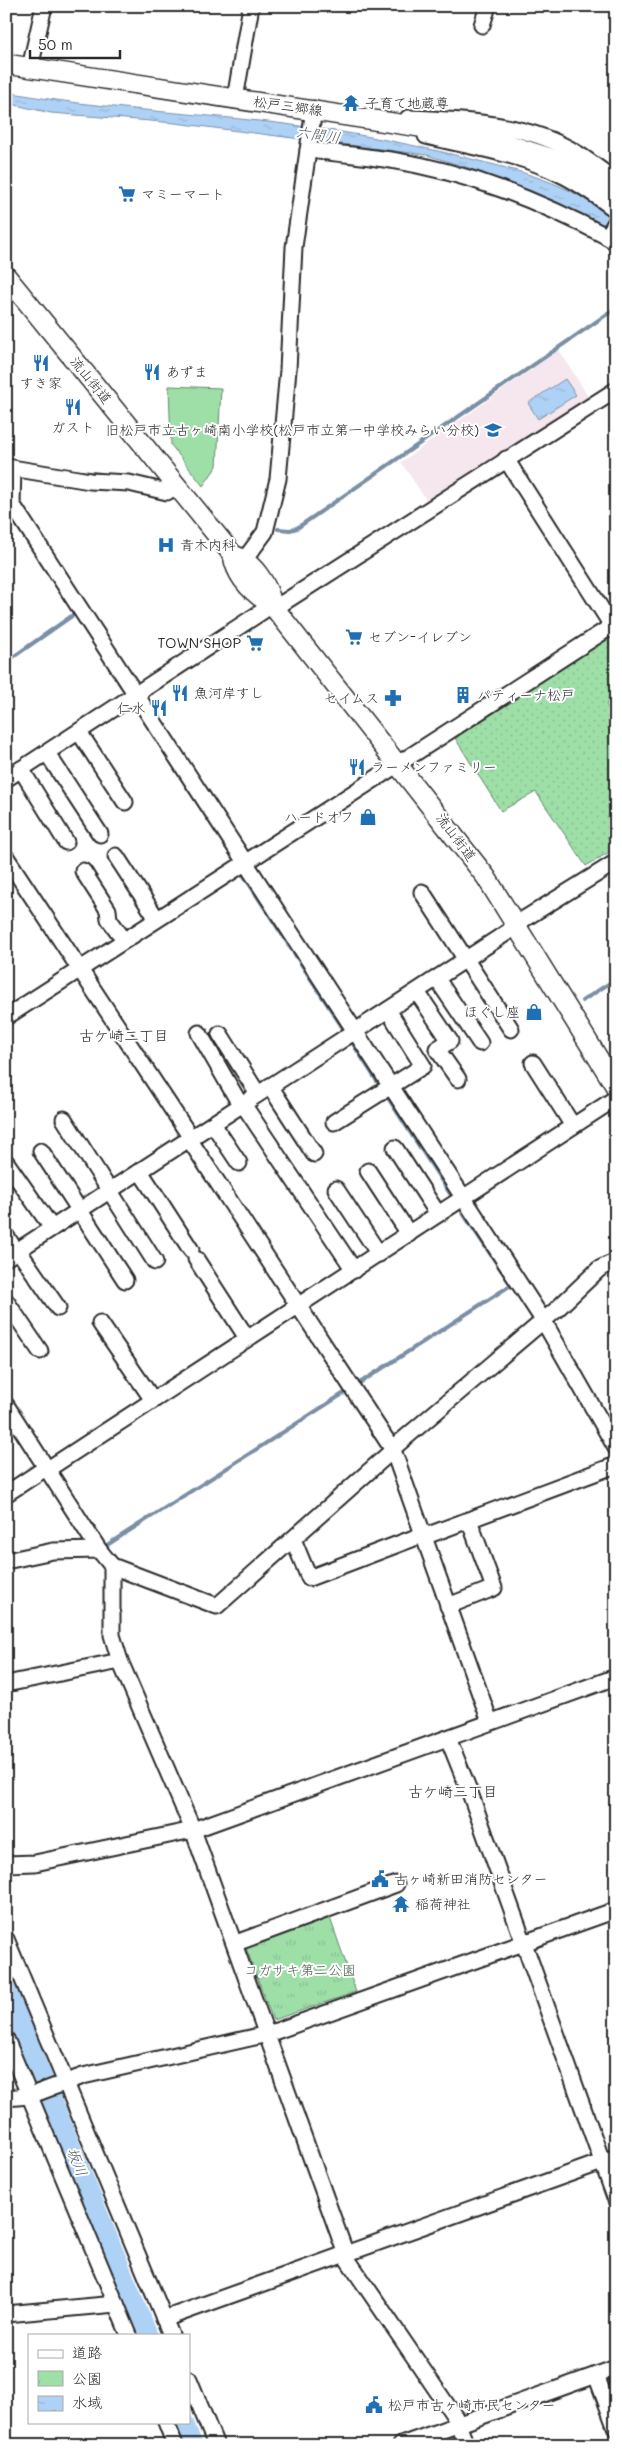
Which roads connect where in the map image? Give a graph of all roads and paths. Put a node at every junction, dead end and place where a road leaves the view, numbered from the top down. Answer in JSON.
{"nodes":[{"id":1,"x":44,"y":6,"type":"edge"},
{"id":2,"x":251,"y":6,"type":"edge"},
{"id":3,"x":488,"y":6,"type":"edge"},
{"id":4,"x":482,"y":25,"type":"dead end"},
{"id":5,"x":6,"y":64,"type":"edge"},
{"id":6,"x":30,"y":68,"type":"junction"},
{"id":7,"x":235,"y":99,"type":"junction"},
{"id":8,"x":313,"y":114,"type":"junction"},
{"id":9,"x":359,"y":116,"type":"junction"},
{"id":10,"x":308,"y":150,"type":"junction"},
{"id":11,"x":616,"y":181,"type":"edge"},
{"id":12,"x":616,"y":196,"type":"edge"},
{"id":13,"x":616,"y":210,"type":"edge"},
{"id":14,"x":616,"y":222,"type":"edge"},
{"id":15,"x":611,"y":240,"type":"edge"},
{"id":16,"x":6,"y":276,"type":"edge"},
{"id":17,"x":616,"y":390,"type":"edge"},
{"id":18,"x":506,"y":459,"type":"junction"},
{"id":19,"x":10,"y":467,"type":"edge"},
{"id":20,"x":176,"y":485,"type":"junction"},
{"id":21,"x":239,"y":557,"type":"junction"},
{"id":22,"x":274,"y":607,"type":"junction"},
{"id":23,"x":614,"y":628,"type":"edge"},
{"id":24,"x":136,"y":695,"type":"junction"},
{"id":25,"x":79,"y":732,"type":"junction"},
{"id":26,"x":47,"y":753,"type":"junction"},
{"id":27,"x":399,"y":763,"type":"junction"},
{"id":28,"x":21,"y":769,"type":"junction"},
{"id":29,"x":6,"y":779,"type":"edge"},
{"id":30,"x":125,"y":802,"type":"dead end"},
{"id":31,"x":100,"y":834,"type":"dead end"},
{"id":32,"x":66,"y":842,"type":"dead end"},
{"id":33,"x":116,"y":856,"type":"dead end"},
{"id":34,"x":6,"y":857,"type":"edge"},
{"id":35,"x":245,"y":862,"type":"junction"},
{"id":36,"x":616,"y":862,"type":"edge"},
{"id":37,"x":83,"y":871,"type":"dead end"},
{"id":38,"x":422,"y":892,"type":"dead end"},
{"id":39,"x":158,"y":918,"type":"junction"},
{"id":40,"x":516,"y":925,"type":"junction"},
{"id":41,"x":124,"y":940,"type":"junction"},
{"id":42,"x":466,"y":960,"type":"junction"},
{"id":43,"x":80,"y":969,"type":"junction"},
{"id":44,"x":437,"y":979,"type":"junction"},
{"id":45,"x":417,"y":992,"type":"junction"},
{"id":46,"x":388,"y":1010,"type":"junction"},
{"id":47,"x":6,"y":1018,"type":"edge"},
{"id":48,"x":511,"y":1029,"type":"dead end"},
{"id":49,"x":355,"y":1031,"type":"junction"},
{"id":50,"x":199,"y":1033,"type":"dead end"},
{"id":51,"x":220,"y":1034,"type":"dead end"},
{"id":52,"x":480,"y":1043,"type":"dead end"},
{"id":53,"x":533,"y":1063,"type":"dead end"},
{"id":54,"x":458,"y":1078,"type":"dead end"},
{"id":55,"x":390,"y":1086,"type":"junction"},
{"id":56,"x":616,"y":1087,"type":"edge"},
{"id":57,"x":264,"y":1090,"type":"junction"},
{"id":58,"x":616,"y":1098,"type":"edge"},
{"id":59,"x":242,"y":1105,"type":"junction"},
{"id":60,"x":64,"y":1119,"type":"dead end"},
{"id":61,"x":334,"y":1122,"type":"dead end"},
{"id":62,"x":213,"y":1124,"type":"junction"},
{"id":63,"x":573,"y":1126,"type":"junction"},
{"id":64,"x":190,"y":1138,"type":"junction"},
{"id":65,"x":395,"y":1148,"type":"dead end"},
{"id":66,"x":41,"y":1151,"type":"dead end"},
{"id":67,"x":314,"y":1154,"type":"dead end"},
{"id":68,"x":6,"y":1162,"type":"edge"},
{"id":69,"x":239,"y":1163,"type":"dead end"},
{"id":70,"x":368,"y":1170,"type":"dead end"},
{"id":71,"x":140,"y":1171,"type":"junction"},
{"id":72,"x":336,"y":1188,"type":"dead end"},
{"id":73,"x":110,"y":1190,"type":"junction"},
{"id":74,"x":463,"y":1198,"type":"junction"},
{"id":75,"x":80,"y":1209,"type":"junction"},
{"id":76,"x":438,"y":1214,"type":"junction"},
{"id":77,"x":52,"y":1228,"type":"junction"},
{"id":78,"x":409,"y":1234,"type":"junction"},
{"id":79,"x":6,"y":1236,"type":"edge"},
{"id":80,"x":14,"y":1253,"type":"edge"},
{"id":81,"x":379,"y":1254,"type":"junction"},
{"id":82,"x":616,"y":1260,"type":"edge"},
{"id":83,"x":155,"y":1262,"type":"dead end"},
{"id":84,"x":354,"y":1270,"type":"junction"},
{"id":85,"x":125,"y":1280,"type":"dead end"},
{"id":86,"x":6,"y":1301,"type":"edge"},
{"id":87,"x":298,"y":1306,"type":"junction"},
{"id":88,"x":58,"y":1308,"type":"dead end"},
{"id":89,"x":543,"y":1320,"type":"junction"},
{"id":90,"x":100,"y":1323,"type":"dead end"},
{"id":91,"x":247,"y":1338,"type":"junction"},
{"id":92,"x":40,"y":1351,"type":"dead end"},
{"id":93,"x":153,"y":1400,"type":"junction"},
{"id":94,"x":6,"y":1405,"type":"edge"},
{"id":95,"x":616,"y":1448,"type":"edge"},
{"id":96,"x":392,"y":1450,"type":"junction"},
{"id":97,"x":616,"y":1466,"type":"edge"},
{"id":98,"x":47,"y":1468,"type":"junction"},
{"id":99,"x":6,"y":1494,"type":"edge"},
{"id":100,"x":469,"y":1520,"type":"junction"},
{"id":101,"x":422,"y":1536,"type":"junction"},
{"id":102,"x":293,"y":1539,"type":"junction"},
{"id":103,"x":99,"y":1550,"type":"junction"},
{"id":104,"x":6,"y":1561,"type":"edge"},
{"id":105,"x":112,"y":1566,"type":"junction"},
{"id":106,"x":448,"y":1606,"type":"junction"},
{"id":107,"x":120,"y":1661,"type":"junction"},
{"id":108,"x":616,"y":1678,"type":"edge"},
{"id":109,"x":6,"y":1684,"type":"edge"},
{"id":110,"x":490,"y":1722,"type":"junction"},
{"id":111,"x":448,"y":1738,"type":"junction"},
{"id":112,"x":193,"y":1830,"type":"junction"},
{"id":113,"x":6,"y":1864,"type":"edge"},
{"id":114,"x":396,"y":1884,"type":"dead end"},
{"id":115,"x":616,"y":1910,"type":"edge"},
{"id":116,"x":6,"y":1940,"type":"edge"},
{"id":117,"x":236,"y":1942,"type":"junction"},
{"id":118,"x":522,"y":1943,"type":"junction"},
{"id":119,"x":268,"y":2034,"type":"junction"},
{"id":120,"x":6,"y":2039,"type":"edge"},
{"id":121,"x":65,"y":2082,"type":"junction"},
{"id":122,"x":28,"y":2096,"type":"junction"},
{"id":123,"x":6,"y":2098,"type":"edge"},
{"id":124,"x":609,"y":2159,"type":"edge"},
{"id":125,"x":616,"y":2200,"type":"edge"},
{"id":126,"x":346,"y":2254,"type":"junction"},
{"id":127,"x":116,"y":2304,"type":"junction"},
{"id":128,"x":6,"y":2314,"type":"edge"},
{"id":129,"x":164,"y":2319,"type":"junction"},
{"id":130,"x":129,"y":2334,"type":"edge"},
{"id":131,"x":170,"y":2334,"type":"edge"},
{"id":132,"x":616,"y":2368,"type":"edge"},
{"id":133,"x":596,"y":2375,"type":"junction"},
{"id":134,"x":190,"y":2381,"type":"edge"},
{"id":135,"x":167,"y":2424,"type":"edge"},
{"id":136,"x":459,"y":2424,"type":"junction"},
{"id":137,"x":616,"y":2429,"type":"edge"},
{"id":138,"x":175,"y":2445,"type":"edge"},
{"id":139,"x":216,"y":2445,"type":"edge"},
{"id":140,"x":401,"y":2445,"type":"edge"},
{"id":141,"x":466,"y":2445,"type":"edge"}],
"edges":[{"from":1,"to":6,"type":"street"},
{"from":2,"to":7,"type":"street"},
{"from":3,"to":4,"type":"street"},
{"from":5,"to":6,"type":"main road","name":"松戸三郷線"},
{"from":6,"to":7,"type":"main road","name":"松戸三郷線"},
{"from":7,"to":8,"type":"main road","name":"松戸三郷線"},
{"from":8,"to":9,"type":"main road","name":"松戸三郷線"},
{"from":8,"to":10,"type":"street"},
{"from":9,"to":11,"type":"street"},
{"from":9,"to":12,"type":"main road","name":"松戸三郷線"},
{"from":9,"to":13,"type":"street"},
{"from":10,"to":15,"type":"street"},
{"from":10,"to":21,"type":"street"},
{"from":14,"to":15,"type":"street"},
{"from":16,"to":20,"type":"main road","name":"流山街道"},
{"from":17,"to":18,"type":"street"},
{"from":18,"to":22,"type":"street"},
{"from":18,"to":23,"type":"street"},
{"from":19,"to":20,"type":"street"},
{"from":19,"to":24,"type":"street"},
{"from":20,"to":21,"type":"main road","name":"流山街道"},
{"from":21,"to":22,"type":"main road","name":"流山街道"},
{"from":22,"to":24,"type":"street"},
{"from":22,"to":27,"type":"main road","name":"流山街道"},
{"from":23,"to":27,"type":"street"},
{"from":24,"to":25,"type":"street"},
{"from":24,"to":35,"type":"street"},
{"from":25,"to":26,"type":"street"},
{"from":25,"to":30,"type":"street"},
{"from":26,"to":28,"type":"street"},
{"from":26,"to":31,"type":"street"},
{"from":27,"to":35,"type":"street"},
{"from":27,"to":40,"type":"main road","name":"流山街道"},
{"from":28,"to":29,"type":"street"},
{"from":28,"to":32,"type":"street"},
{"from":33,"to":39,"type":"street"},
{"from":34,"to":43,"type":"street"},
{"from":35,"to":39,"type":"street"},
{"from":35,"to":49,"type":"street"},
{"from":36,"to":40,"type":"street"},
{"from":37,"to":41,"type":"street"},
{"from":38,"to":42,"type":"street"},
{"from":39,"to":41,"type":"street"},
{"from":40,"to":42,"type":"street"},
{"from":40,"to":56,"type":"main road","name":"流山街道"},
{"from":41,"to":43,"type":"street"},
{"from":42,"to":44,"type":"street"},
{"from":42,"to":48,"type":"street"},
{"from":43,"to":47,"type":"street"},
{"from":43,"to":64,"type":"street"},
{"from":44,"to":45,"type":"street"},
{"from":44,"to":52,"type":"street"},
{"from":45,"to":46,"type":"street"},
{"from":45,"to":54,"type":"street"},
{"from":46,"to":49,"type":"street"},
{"from":46,"to":55,"type":"street"},
{"from":49,"to":55,"type":"street"},
{"from":49,"to":57,"type":"street"},
{"from":50,"to":59,"type":"street"},
{"from":51,"to":57,"type":"street"},
{"from":53,"to":63,"type":"street"},
{"from":55,"to":61,"type":"street"},
{"from":55,"to":74,"type":"street"},
{"from":57,"to":59,"type":"street"},
{"from":57,"to":67,"type":"street"},
{"from":58,"to":63,"type":"street"},
{"from":59,"to":62,"type":"street"},
{"from":59,"to":84,"type":"street"},
{"from":60,"to":73,"type":"street"},
{"from":62,"to":64,"type":"street"},
{"from":62,"to":69,"type":"street"},
{"from":63,"to":74,"type":"street"},
{"from":64,"to":71,"type":"street"},
{"from":64,"to":87,"type":"street"},
{"from":65,"to":76,"type":"street"},
{"from":66,"to":75,"type":"street"},
{"from":68,"to":77,"type":"street"},
{"from":70,"to":78,"type":"street"},
{"from":71,"to":73,"type":"street"},
{"from":71,"to":91,"type":"street"},
{"from":72,"to":81,"type":"street"},
{"from":73,"to":75,"type":"street"},
{"from":73,"to":83,"type":"street"},
{"from":74,"to":76,"type":"street"},
{"from":74,"to":89,"type":"street"},
{"from":75,"to":77,"type":"street"},
{"from":75,"to":85,"type":"street"},
{"from":76,"to":78,"type":"street"},
{"from":77,"to":80,"type":"street"},
{"from":78,"to":81,"type":"street"},
{"from":79,"to":80,"type":"street"},
{"from":80,"to":88,"type":"street"},
{"from":81,"to":84,"type":"street"},
{"from":82,"to":89,"type":"street"},
{"from":84,"to":87,"type":"street"},
{"from":86,"to":92,"type":"street"},
{"from":87,"to":91,"type":"street"},
{"from":87,"to":96,"type":"street"},
{"from":89,"to":95,"type":"street"},
{"from":89,"to":96,"type":"street"},
{"from":90,"to":93,"type":"street"},
{"from":91,"to":93,"type":"street"},
{"from":93,"to":98,"type":"street"},
{"from":94,"to":98,"type":"street"},
{"from":96,"to":101,"type":"street"},
{"from":96,"to":102,"type":"street"},
{"from":97,"to":100,"type":"street"},
{"from":98,"to":99,"type":"street"},
{"from":98,"to":103,"type":"street"},
{"from":100,"to":101,"type":"street"},
{"from":100,"to":106,"type":"street"},
{"from":101,"to":102,"type":"street"},
{"from":101,"to":106,"type":"street"},
{"from":102,"to":105,"type":"street"},
{"from":103,"to":104,"type":"street"},
{"from":103,"to":105,"type":"street"},
{"from":105,"to":107,"type":"street"},
{"from":106,"to":110,"type":"street"},
{"from":107,"to":109,"type":"street"},
{"from":107,"to":112,"type":"street"},
{"from":108,"to":110,"type":"street"},
{"from":110,"to":111,"type":"street"},
{"from":111,"to":112,"type":"street"},
{"from":111,"to":118,"type":"street"},
{"from":112,"to":113,"type":"street"},
{"from":112,"to":117,"type":"street"},
{"from":114,"to":117,"type":"street"},
{"from":115,"to":118,"type":"street"},
{"from":116,"to":121,"type":"street"},
{"from":117,"to":119,"type":"street"},
{"from":118,"to":119,"type":"street"},
{"from":118,"to":124,"type":"street"},
{"from":119,"to":121,"type":"street"},
{"from":119,"to":126,"type":"street"},
{"from":120,"to":122,"type":"street"},
{"from":121,"to":122,"type":"street"},
{"from":121,"to":129,"type":"street"},
{"from":122,"to":123,"type":"street"},
{"from":122,"to":127,"type":"street"},
{"from":124,"to":125,"type":"street"},
{"from":124,"to":126,"type":"street"},
{"from":126,"to":129,"type":"street"},
{"from":126,"to":136,"type":"street"},
{"from":127,"to":128,"type":"street"},
{"from":127,"to":130,"type":"street"},
{"from":129,"to":131,"type":"street"},
{"from":132,"to":133,"type":"street"},
{"from":133,"to":136,"type":"street"},
{"from":133,"to":137,"type":"street"},
{"from":134,"to":139,"type":"street"},
{"from":135,"to":138,"type":"street"},
{"from":136,"to":140,"type":"street"},
{"from":136,"to":141,"type":"street"}]}
